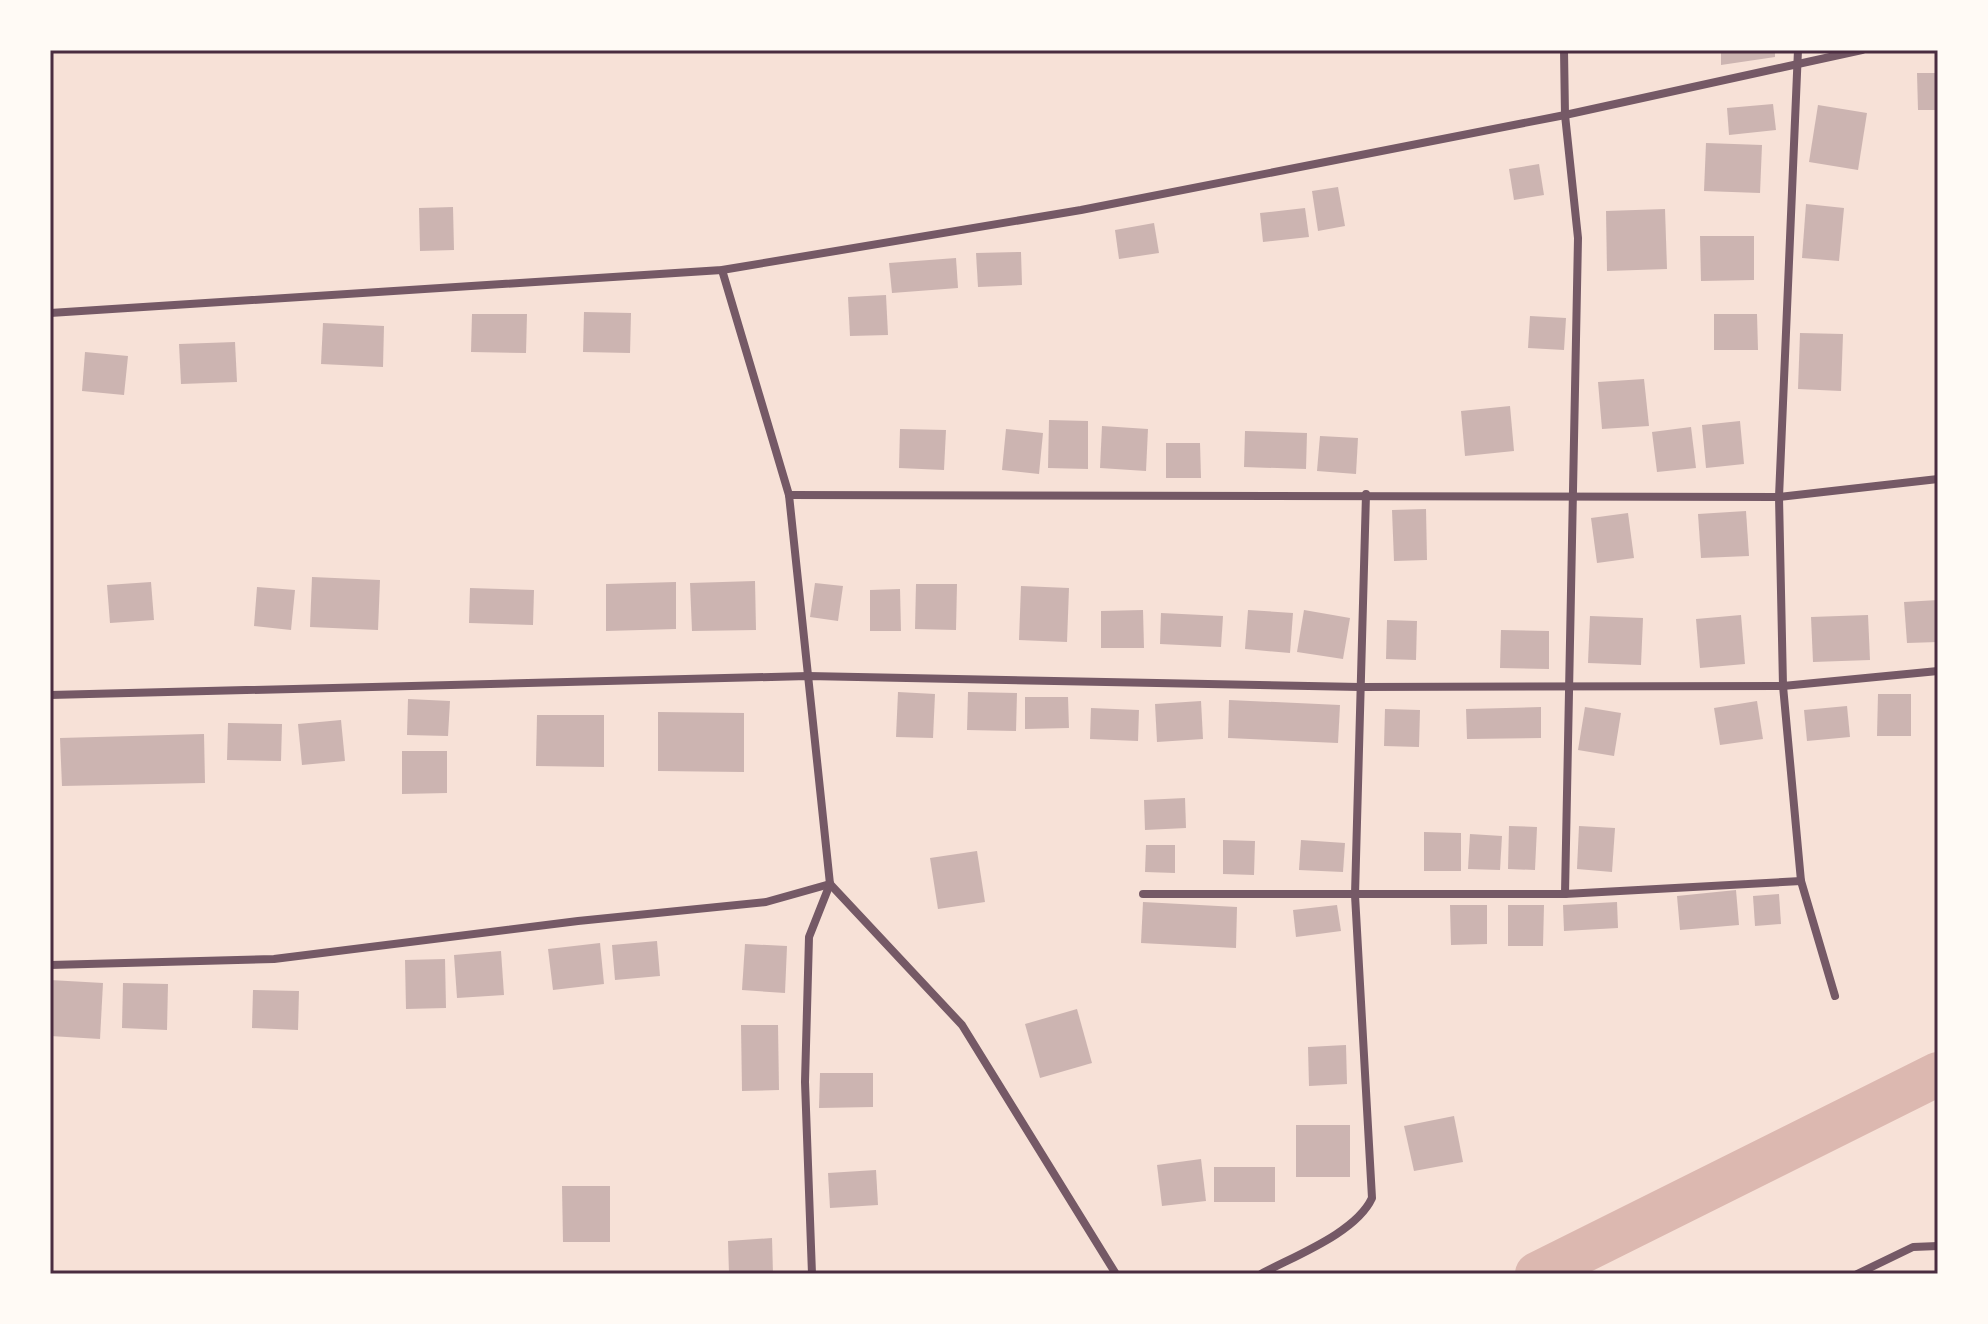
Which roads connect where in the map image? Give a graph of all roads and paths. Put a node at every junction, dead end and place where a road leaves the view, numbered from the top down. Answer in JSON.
{"nodes":[{"id":1,"x":1564,"y":50,"type":"edge"},
{"id":2,"x":1798,"y":50,"type":"edge"},
{"id":3,"x":1862,"y":50,"type":"edge"},
{"id":4,"x":1797,"y":62,"type":"junction"},
{"id":5,"x":1565,"y":115,"type":"junction"},
{"id":6,"x":722,"y":270,"type":"junction"},
{"id":7,"x":50,"y":313,"type":"edge"},
{"id":8,"x":1938,"y":479,"type":"edge"},
{"id":9,"x":1366,"y":494,"type":"junction"},
{"id":10,"x":789,"y":495,"type":"junction"},
{"id":11,"x":1571,"y":495,"type":"junction"},
{"id":12,"x":1779,"y":497,"type":"junction"},
{"id":13,"x":1938,"y":671,"type":"edge"},
{"id":14,"x":808,"y":676,"type":"junction"},
{"id":15,"x":1783,"y":686,"type":"junction"},
{"id":16,"x":1360,"y":687,"type":"junction"},
{"id":17,"x":1570,"y":688,"type":"junction"},
{"id":18,"x":50,"y":695,"type":"edge"},
{"id":19,"x":1801,"y":881,"type":"junction"},
{"id":20,"x":830,"y":884,"type":"junction"},
{"id":21,"x":1143,"y":894,"type":"dead end"},
{"id":22,"x":1565,"y":894,"type":"junction"},
{"id":23,"x":1355,"y":895,"type":"junction"},
{"id":24,"x":50,"y":965,"type":"edge"},
{"id":25,"x":1835,"y":996,"type":"dead end"},
{"id":26,"x":1938,"y":1246,"type":"edge"},
{"id":27,"x":812,"y":1274,"type":"edge"},
{"id":28,"x":1116,"y":1274,"type":"edge"},
{"id":29,"x":1261,"y":1274,"type":"edge"},
{"id":30,"x":1857,"y":1274,"type":"edge"}],
"edges":[{"from":1,"to":5,"type":"street"},
{"from":2,"to":4,"type":"street"},
{"from":3,"to":4,"type":"street"},
{"from":4,"to":5,"type":"street"},
{"from":4,"to":12,"type":"street"},
{"from":5,"to":6,"type":"street"},
{"from":5,"to":11,"type":"street"},
{"from":6,"to":7,"type":"street"},
{"from":6,"to":10,"type":"street"},
{"from":8,"to":12,"type":"street"},
{"from":9,"to":10,"type":"street"},
{"from":9,"to":11,"type":"street"},
{"from":9,"to":16,"type":"street"},
{"from":10,"to":14,"type":"street"},
{"from":11,"to":12,"type":"street"},
{"from":11,"to":17,"type":"street"},
{"from":12,"to":15,"type":"street"},
{"from":13,"to":15,"type":"street"},
{"from":14,"to":16,"type":"street"},
{"from":14,"to":18,"type":"street"},
{"from":14,"to":20,"type":"street"},
{"from":15,"to":17,"type":"street"},
{"from":15,"to":19,"type":"street"},
{"from":16,"to":17,"type":"street"},
{"from":16,"to":23,"type":"street"},
{"from":17,"to":22,"type":"street"},
{"from":19,"to":22,"type":"street"},
{"from":19,"to":25,"type":"street"},
{"from":20,"to":24,"type":"street"},
{"from":20,"to":27,"type":"street"},
{"from":20,"to":28,"type":"street"},
{"from":21,"to":23,"type":"street"},
{"from":22,"to":23,"type":"street"},
{"from":23,"to":29,"type":"street"},
{"from":26,"to":30,"type":"street"}]}
